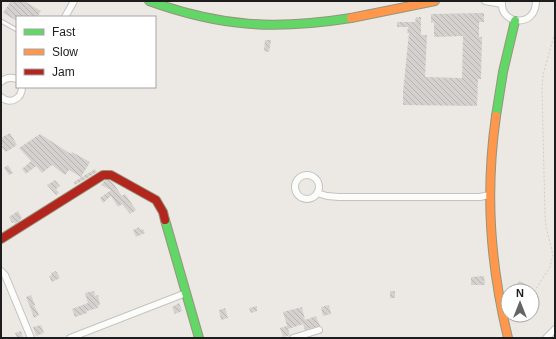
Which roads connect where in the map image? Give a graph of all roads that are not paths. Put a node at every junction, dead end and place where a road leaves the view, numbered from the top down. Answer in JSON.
{"nodes":[{"id":1,"x":74,"y":1,"type":"edge"},
{"id":2,"x":149,"y":1,"type":"edge"},
{"id":3,"x":434,"y":1,"type":"edge"},
{"id":4,"x":485,"y":1,"type":"edge"},
{"id":5,"x":536,"y":1,"type":"edge"},
{"id":6,"x":502,"y":2,"type":"edge"},
{"id":7,"x":66,"y":16,"type":"edge"},
{"id":8,"x":1,"y":21,"type":"edge"},
{"id":9,"x":515,"y":21,"type":"junction"},
{"id":10,"x":16,"y":29,"type":"edge"},
{"id":11,"x":16,"y":80,"type":"edge"},
{"id":12,"x":1,"y":82,"type":"edge"},
{"id":13,"x":22,"y":88,"type":"edge"},
{"id":14,"x":1,"y":97,"type":"edge"},
{"id":15,"x":317,"y":193,"type":"dead end"},
{"id":16,"x":489,"y":195,"type":"junction"},
{"id":17,"x":1,"y":238,"type":"edge"},
{"id":18,"x":1,"y":272,"type":"edge"},
{"id":19,"x":186,"y":293,"type":"junction"},
{"id":20,"x":555,"y":329,"type":"edge"},
{"id":21,"x":319,"y":330,"type":"dead end"},
{"id":22,"x":31,"y":338,"type":"edge"},
{"id":23,"x":70,"y":338,"type":"edge"},
{"id":24,"x":199,"y":338,"type":"edge"},
{"id":25,"x":293,"y":338,"type":"edge"},
{"id":26,"x":508,"y":338,"type":"edge"},
{"id":27,"x":546,"y":338,"type":"edge"}],
"edges":[{"from":1,"to":7,"type":"street"},
{"from":2,"to":3,"type":"street"},
{"from":4,"to":6,"type":"street"},
{"from":5,"to":9,"type":"street"},
{"from":6,"to":9,"type":"street"},
{"from":8,"to":10,"type":"lane"},
{"from":9,"to":16,"type":"street"},
{"from":11,"to":12,"type":"street"},
{"from":13,"to":14,"type":"street"},
{"from":15,"to":16,"type":"street"},
{"from":16,"to":26,"type":"street"},
{"from":17,"to":19,"type":"street"},
{"from":18,"to":22,"type":"street"},
{"from":19,"to":23,"type":"street"},
{"from":19,"to":24,"type":"street"},
{"from":20,"to":27,"type":"street"},
{"from":21,"to":25,"type":"street"}]}
